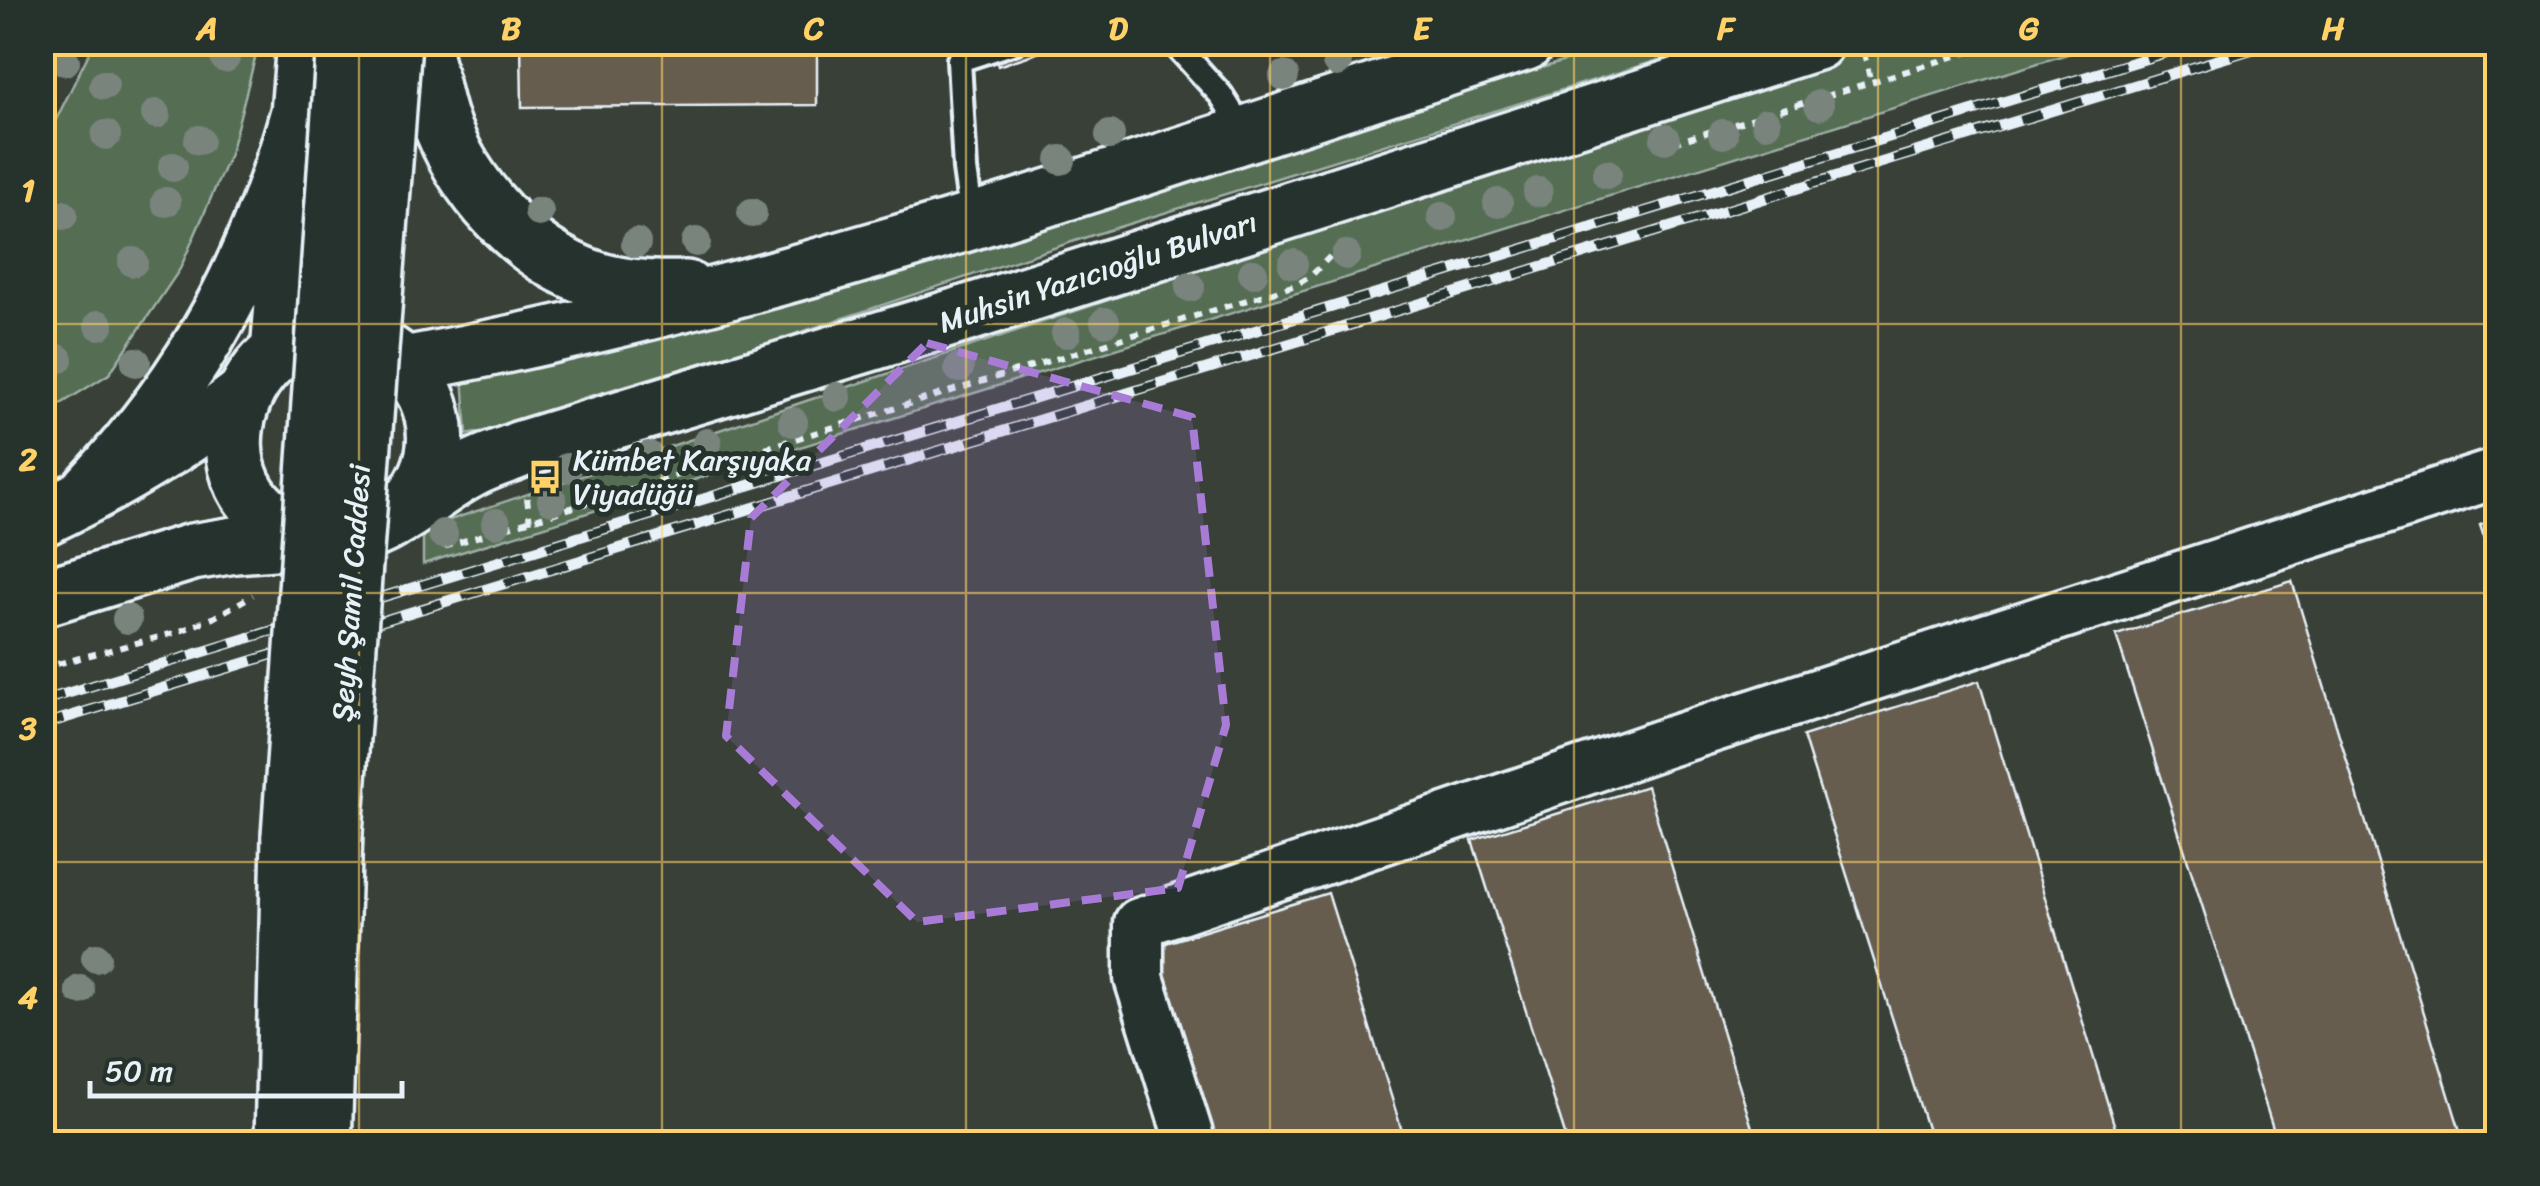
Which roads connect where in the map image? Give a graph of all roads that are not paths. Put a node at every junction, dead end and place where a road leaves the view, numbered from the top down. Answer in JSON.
{"nodes":[{"id":1,"x":305,"y":42,"type":"edge"},
{"id":2,"x":345,"y":42,"type":"edge"},
{"id":3,"x":393,"y":42,"type":"edge"},
{"id":4,"x":420,"y":42,"type":"edge"},
{"id":5,"x":1014,"y":42,"type":"edge"},
{"id":6,"x":1173,"y":42,"type":"edge"},
{"id":7,"x":1526,"y":42,"type":"edge"},
{"id":8,"x":1816,"y":42,"type":"edge"},
{"id":9,"x":960,"y":52,"type":"edge"},
{"id":10,"x":299,"y":112,"type":"junction"},
{"id":11,"x":1245,"y":134,"type":"junction"},
{"id":12,"x":972,"y":220,"type":"junction"},
{"id":13,"x":784,"y":279,"type":"junction"},
{"id":14,"x":279,"y":354,"type":"junction"},
{"id":15,"x":396,"y":358,"type":"junction"},
{"id":16,"x":241,"y":397,"type":"junction"},
{"id":17,"x":2498,"y":473,"type":"edge"},
{"id":18,"x":62,"y":509,"type":"edge"},
{"id":19,"x":408,"y":537,"type":"junction"},
{"id":20,"x":324,"y":538,"type":"junction"},
{"id":21,"x":42,"y":598,"type":"edge"},
{"id":22,"x":312,"y":834,"type":"junction"},
{"id":23,"x":283,"y":1144,"type":"edge"},
{"id":24,"x":323,"y":1144,"type":"edge"},
{"id":25,"x":1190,"y":1144,"type":"edge"}],
"edges":[{"from":1,"to":10,"type":"main road"},
{"from":2,"to":22,"type":"main road","name":"Şeyh Şamil Caddesi","bridge":true},
{"from":3,"to":22,"type":"main road","name":"Şeyh Şamil Caddesi","bridge":true},
{"from":4,"to":13,"type":"main road"},
{"from":4,"to":15,"type":"main road"},
{"from":5,"to":9,"type":"lane"},
{"from":6,"to":11,"type":"lane"},
{"from":7,"to":11,"type":"main road"},
{"from":8,"to":19,"type":"main road","name":"Muhsin Yazıcıoğlu Bulvarı"},
{"from":9,"to":12,"type":"lane"},
{"from":10,"to":14,"type":"main road"},
{"from":10,"to":18,"type":"main road"},
{"from":11,"to":12,"type":"main road"},
{"from":12,"to":13,"type":"main road"},
{"from":13,"to":15,"type":"main road"},
{"from":14,"to":15,"type":"main road"},
{"from":14,"to":16,"type":"main road"},
{"from":15,"to":19,"type":"main road"},
{"from":16,"to":18,"type":"main road"},
{"from":16,"to":20,"type":"main road"},
{"from":17,"to":25,"type":"street"},
{"from":19,"to":20,"type":"main road","name":"Muhsin Yazıcıoğlu Bulvarı"},
{"from":20,"to":21,"type":"main road","name":"Muhsin Yazıcıoğlu Bulvarı"},
{"from":22,"to":23,"type":"main road","name":"Şeyh Şamil Caddesi"},
{"from":22,"to":24,"type":"main road","name":"Şeyh Şamil Caddesi"}]}
